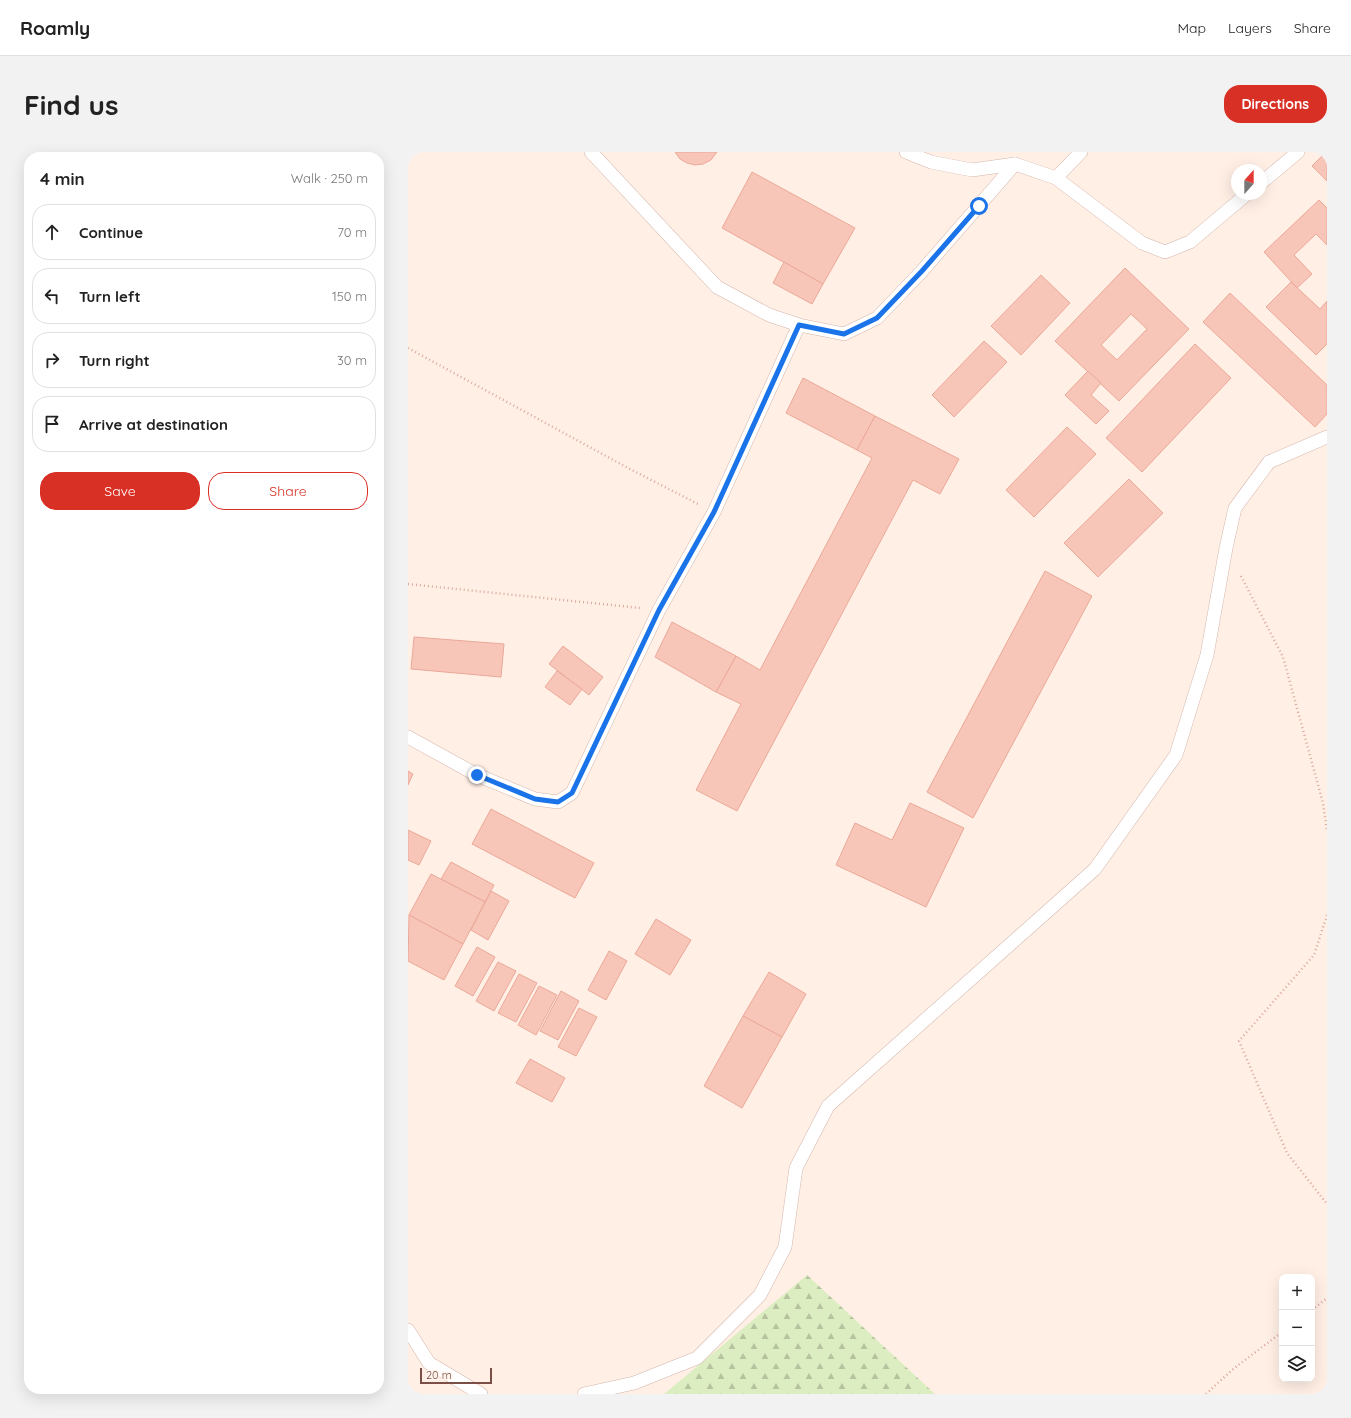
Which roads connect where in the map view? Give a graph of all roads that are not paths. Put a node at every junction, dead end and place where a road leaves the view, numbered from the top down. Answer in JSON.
{"nodes":[{"id":1,"x":591,"y":152,"type":"edge"},
{"id":2,"x":906,"y":152,"type":"edge"},
{"id":3,"x":1081,"y":152,"type":"edge"},
{"id":4,"x":1298,"y":152,"type":"edge"},
{"id":5,"x":1015,"y":164,"type":"junction"},
{"id":6,"x":1267,"y":177,"type":"edge"},
{"id":7,"x":1056,"y":178,"type":"junction"},
{"id":8,"x":1240,"y":200,"type":"edge"},
{"id":9,"x":799,"y":325,"type":"junction"},
{"id":10,"x":1327,"y":437,"type":"edge"},
{"id":11,"x":408,"y":737,"type":"edge"},
{"id":12,"x":408,"y":1330,"type":"edge"},
{"id":13,"x":480,"y":1394,"type":"edge"},
{"id":14,"x":584,"y":1394,"type":"edge"}],
"edges":[{"from":1,"to":9,"type":"lane"},
{"from":2,"to":5,"type":"lane"},
{"from":3,"to":7,"type":"lane"},
{"from":4,"to":6,"type":"lane"},
{"from":5,"to":7,"type":"lane"},
{"from":5,"to":9,"type":"lane"},
{"from":7,"to":8,"type":"lane"},
{"from":9,"to":11,"type":"lane"},
{"from":10,"to":14,"type":"lane"},
{"from":12,"to":13,"type":"lane"}]}
